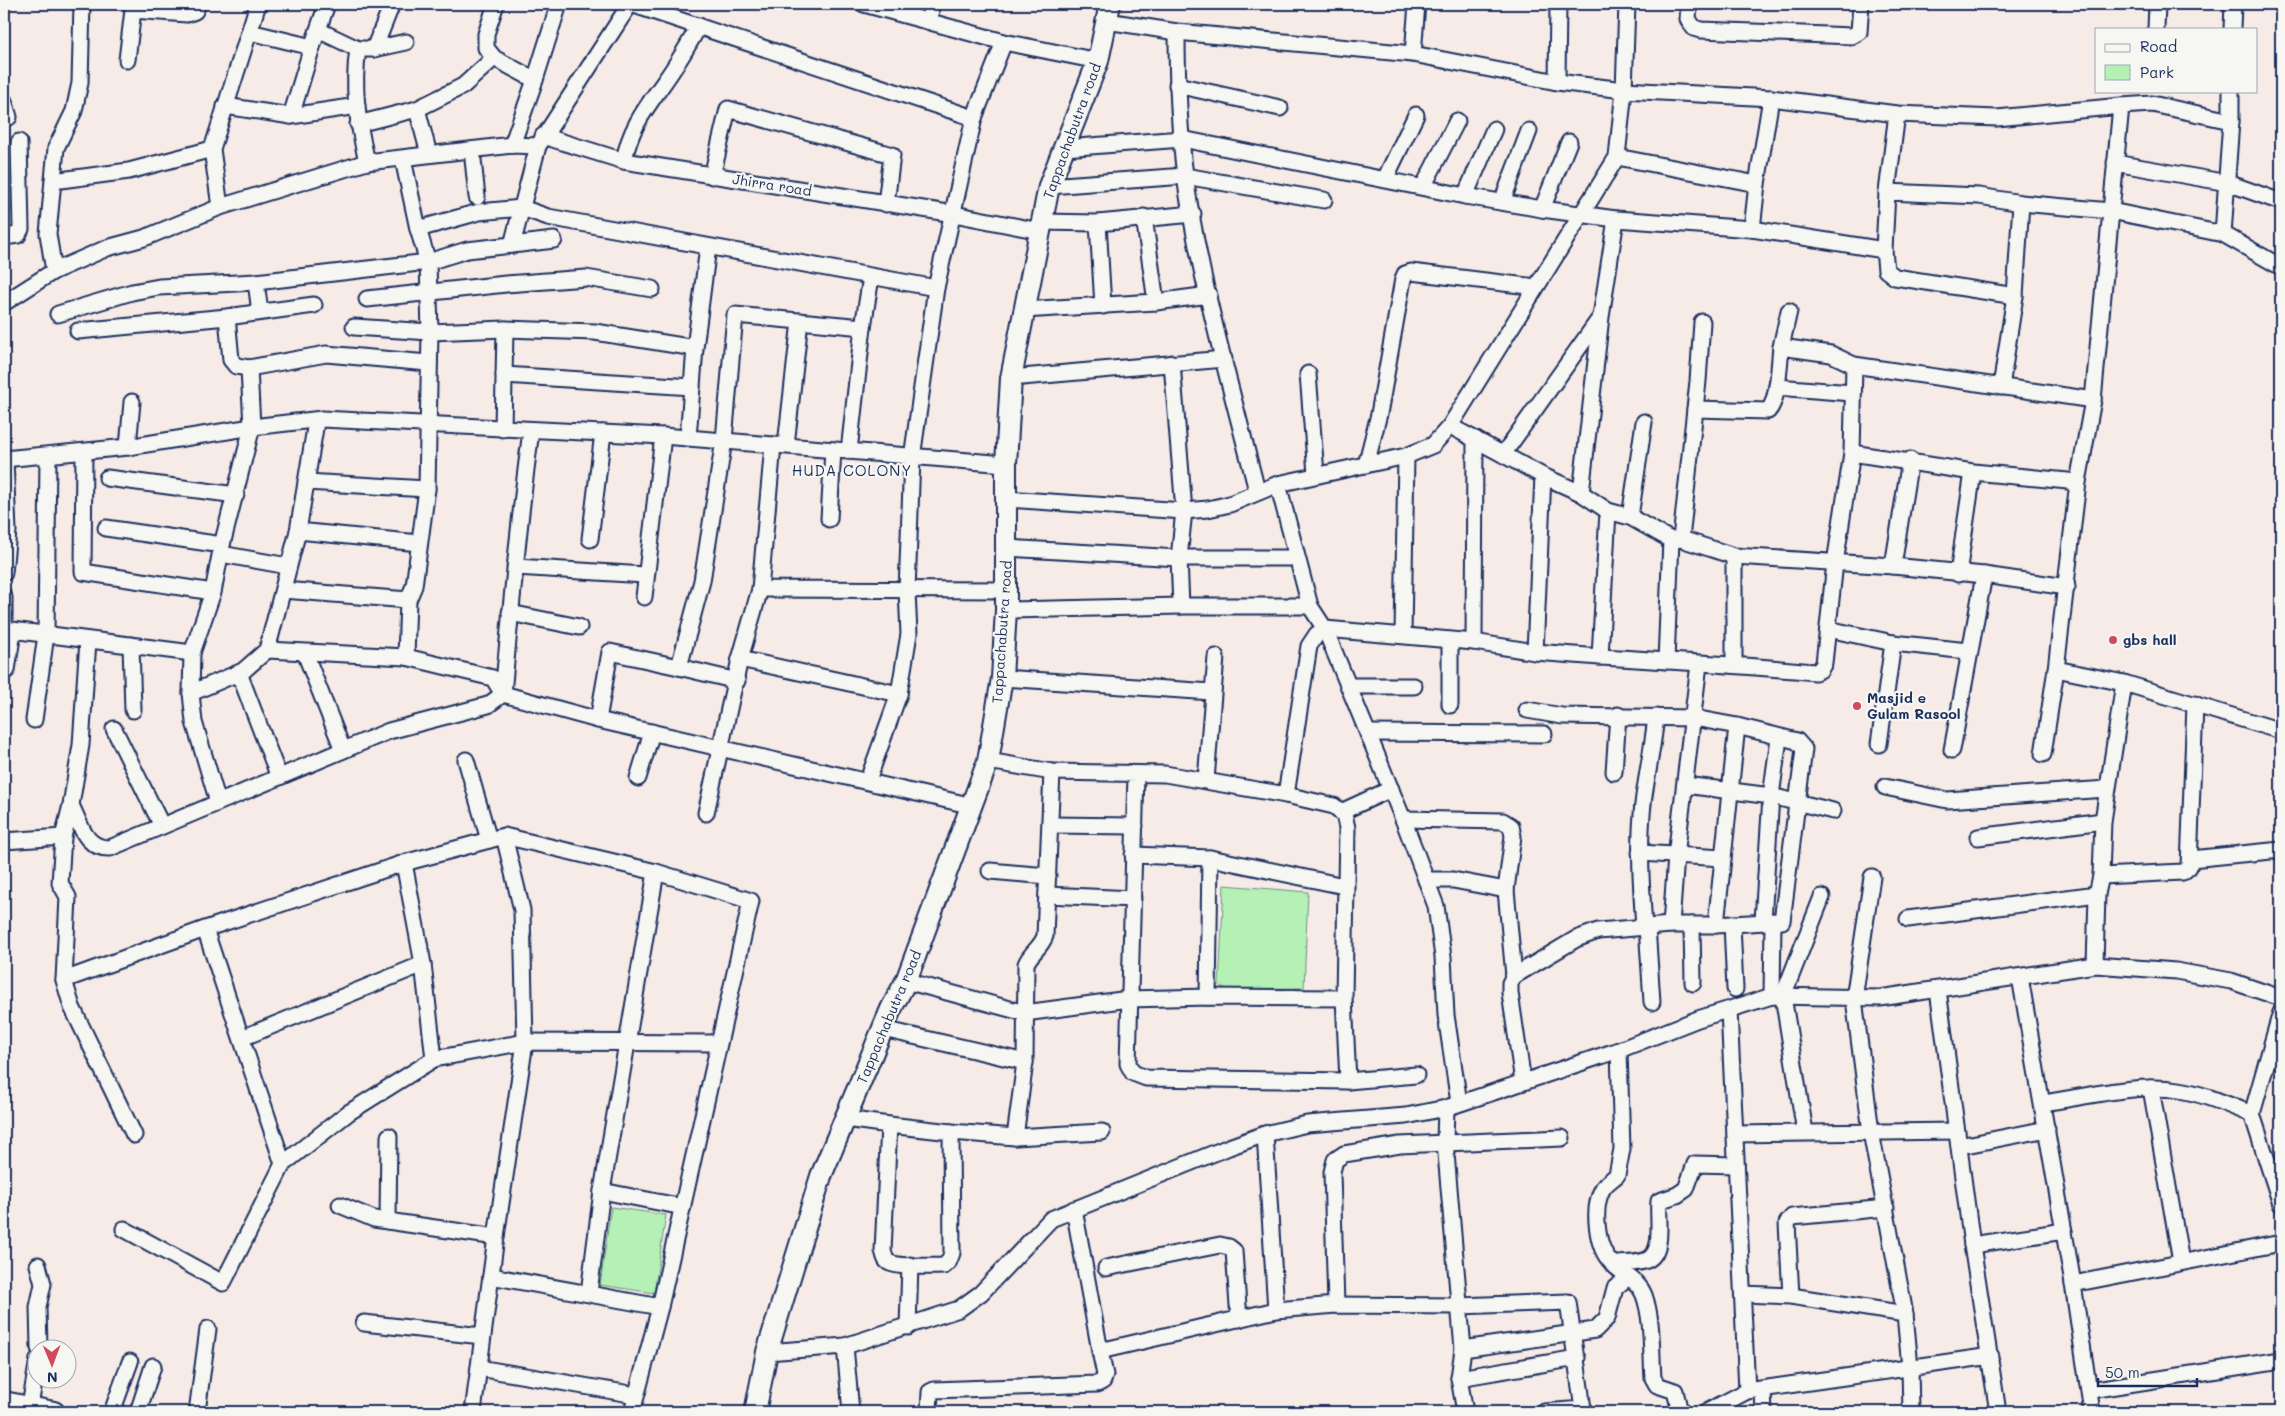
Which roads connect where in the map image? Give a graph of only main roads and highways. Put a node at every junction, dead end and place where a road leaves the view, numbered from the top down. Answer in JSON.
{"nodes":[{"id":1,"x":1109,"y":12,"type":"edge"},
{"id":2,"x":4,"y":1402,"type":"edge"},
{"id":3,"x":54,"y":1412,"type":"edge"},
{"id":4,"x":755,"y":1412,"type":"edge"}],
"edges":[{"from":1,"to":4,"type":"main road","name":"Tappachabutra road"},
{"from":2,"to":3,"type":"main road"}]}
